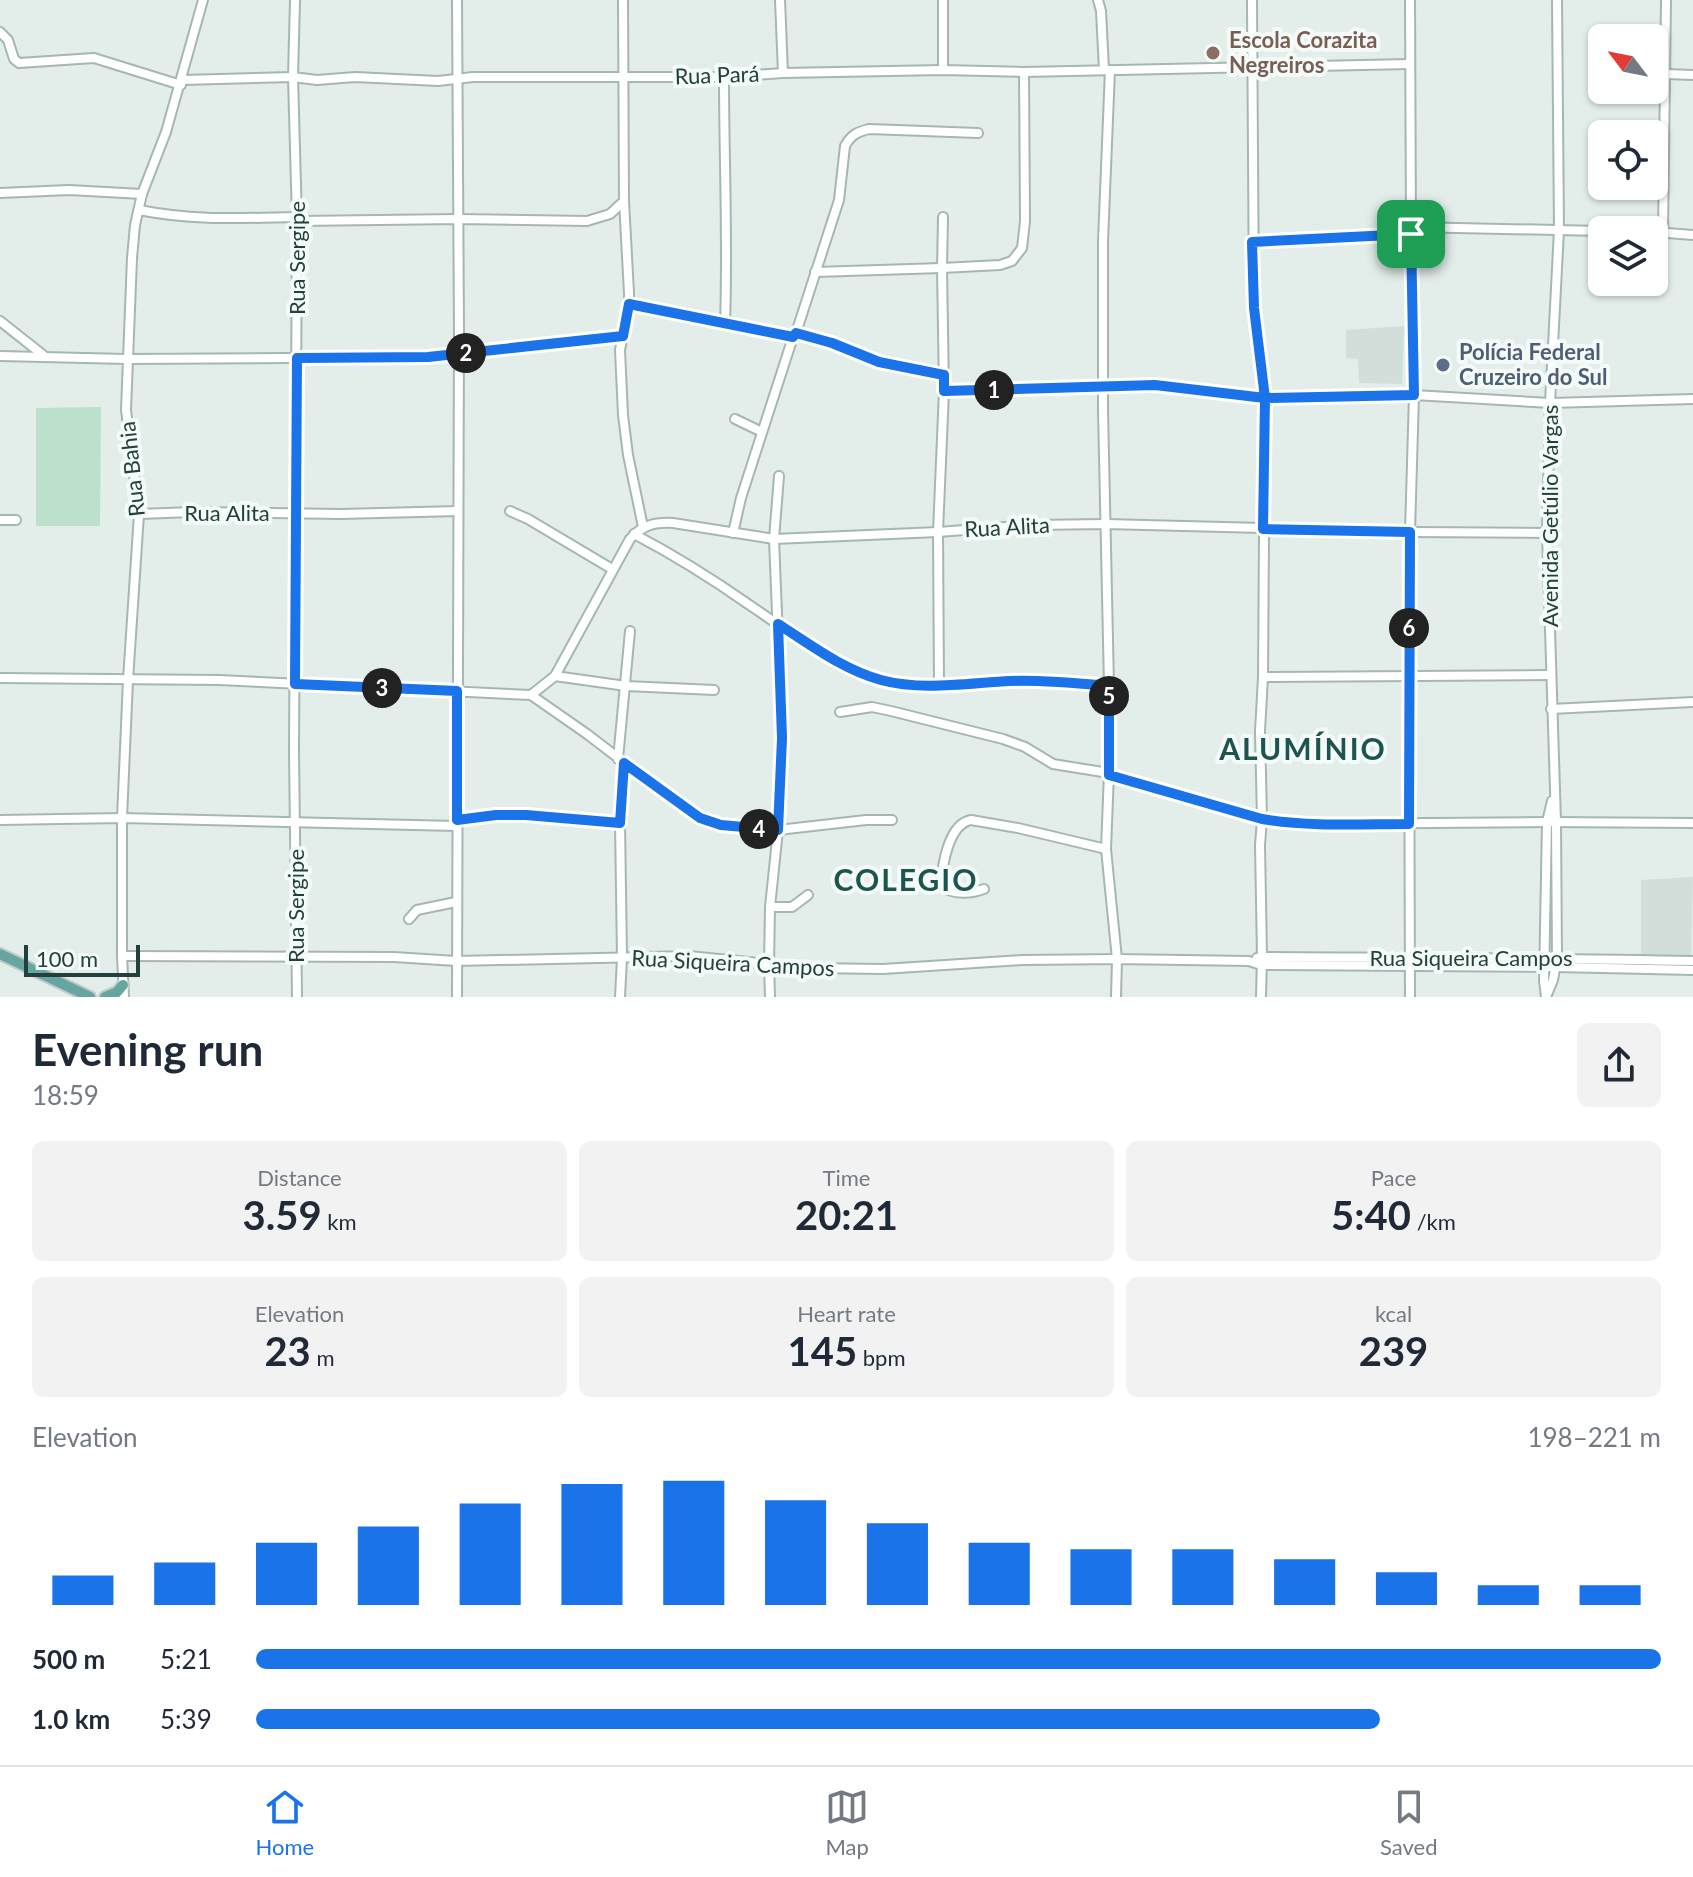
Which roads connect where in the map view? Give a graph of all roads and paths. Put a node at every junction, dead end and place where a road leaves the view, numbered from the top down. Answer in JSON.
{"nodes":[{"id":1,"x":203,"y":0,"type":"edge"},
{"id":2,"x":295,"y":0,"type":"edge"},
{"id":3,"x":457,"y":0,"type":"edge"},
{"id":4,"x":623,"y":0,"type":"edge"},
{"id":5,"x":780,"y":0,"type":"edge"},
{"id":6,"x":943,"y":0,"type":"edge"},
{"id":7,"x":1098,"y":0,"type":"edge"},
{"id":8,"x":1252,"y":0,"type":"edge"},
{"id":9,"x":1410,"y":0,"type":"edge"},
{"id":10,"x":1557,"y":0,"type":"edge"},
{"id":11,"x":1666,"y":0,"type":"edge"},
{"id":12,"x":1666,"y":24,"type":"edge"},
{"id":13,"x":0,"y":32,"type":"edge"},
{"id":14,"x":1410,"y":64,"type":"junction"},
{"id":15,"x":1253,"y":67,"type":"junction"},
{"id":16,"x":943,"y":70,"type":"junction"},
{"id":17,"x":1107,"y":70,"type":"junction"},
{"id":18,"x":1024,"y":72,"type":"junction"},
{"id":19,"x":783,"y":73,"type":"junction"},
{"id":20,"x":1668,"y":74,"type":"edge"},
{"id":21,"x":1693,"y":75,"type":"edge"},
{"id":22,"x":293,"y":77,"type":"junction"},
{"id":23,"x":623,"y":77,"type":"junction"},
{"id":24,"x":724,"y":77,"type":"junction"},
{"id":25,"x":458,"y":78,"type":"junction"},
{"id":26,"x":181,"y":82,"type":"junction"},
{"id":27,"x":1665,"y":104,"type":"edge"},
{"id":28,"x":978,"y":133,"type":"dead end"},
{"id":29,"x":0,"y":193,"type":"edge"},
{"id":30,"x":142,"y":194,"type":"junction"},
{"id":31,"x":624,"y":201,"type":"junction"},
{"id":32,"x":139,"y":210,"type":"junction"},
{"id":33,"x":1660,"y":216,"type":"edge"},
{"id":34,"x":943,"y":217,"type":"dead end"},
{"id":35,"x":297,"y":219,"type":"junction"},
{"id":36,"x":458,"y":219,"type":"junction"},
{"id":37,"x":1559,"y":230,"type":"junction"},
{"id":38,"x":1411,"y":231,"type":"junction"},
{"id":39,"x":1588,"y":231,"type":"edge"},
{"id":40,"x":1668,"y":233,"type":"edge"},
{"id":41,"x":1693,"y":235,"type":"edge"},
{"id":42,"x":1252,"y":242,"type":"junction"},
{"id":43,"x":942,"y":268,"type":"junction"},
{"id":44,"x":815,"y":272,"type":"junction"},
{"id":45,"x":629,"y":304,"type":"junction"},
{"id":46,"x":0,"y":321,"type":"edge"},
{"id":47,"x":725,"y":324,"type":"junction"},
{"id":48,"x":794,"y":335,"type":"junction"},
{"id":49,"x":623,"y":336,"type":"junction"},
{"id":50,"x":459,"y":354,"type":"junction"},
{"id":51,"x":0,"y":356,"type":"edge"},
{"id":52,"x":44,"y":356,"type":"junction"},
{"id":53,"x":297,"y":358,"type":"junction"},
{"id":54,"x":127,"y":359,"type":"junction"},
{"id":55,"x":944,"y":375,"type":"junction"},
{"id":56,"x":1103,"y":387,"type":"junction"},
{"id":57,"x":944,"y":391,"type":"junction"},
{"id":58,"x":1414,"y":395,"type":"junction"},
{"id":59,"x":1265,"y":398,"type":"junction"},
{"id":60,"x":1693,"y":399,"type":"edge"},
{"id":61,"x":1550,"y":403,"type":"junction"},
{"id":62,"x":735,"y":419,"type":"dead end"},
{"id":63,"x":762,"y":432,"type":"junction"},
{"id":64,"x":779,"y":476,"type":"dead end"},
{"id":65,"x":458,"y":511,"type":"junction"},
{"id":66,"x":510,"y":511,"type":"dead end"},
{"id":67,"x":297,"y":513,"type":"junction"},
{"id":68,"x":139,"y":514,"type":"junction"},
{"id":69,"x":0,"y":520,"type":"edge"},
{"id":70,"x":16,"y":520,"type":"dead end"},
{"id":71,"x":1106,"y":524,"type":"junction"},
{"id":72,"x":643,"y":527,"type":"junction"},
{"id":73,"x":1263,"y":529,"type":"junction"},
{"id":74,"x":938,"y":532,"type":"junction"},
{"id":75,"x":1410,"y":532,"type":"junction"},
{"id":76,"x":733,"y":533,"type":"junction"},
{"id":77,"x":1547,"y":533,"type":"junction"},
{"id":78,"x":634,"y":534,"type":"junction"},
{"id":79,"x":774,"y":539,"type":"junction"},
{"id":80,"x":612,"y":569,"type":"junction"},
{"id":81,"x":778,"y":624,"type":"junction"},
{"id":82,"x":630,"y":631,"type":"dead end"},
{"id":83,"x":1550,"y":675,"type":"junction"},
{"id":84,"x":555,"y":676,"type":"junction"},
{"id":85,"x":1409,"y":676,"type":"junction"},
{"id":86,"x":1263,"y":677,"type":"junction"},
{"id":87,"x":0,"y":678,"type":"edge"},
{"id":88,"x":128,"y":680,"type":"junction"},
{"id":89,"x":295,"y":684,"type":"junction"},
{"id":90,"x":939,"y":685,"type":"junction"},
{"id":91,"x":626,"y":686,"type":"junction"},
{"id":92,"x":1109,"y":686,"type":"junction"},
{"id":93,"x":714,"y":690,"type":"dead end"},
{"id":94,"x":457,"y":691,"type":"junction"},
{"id":95,"x":531,"y":695,"type":"junction"},
{"id":96,"x":1693,"y":702,"type":"edge"},
{"id":97,"x":1551,"y":709,"type":"junction"},
{"id":98,"x":840,"y":712,"type":"dead end"},
{"id":99,"x":621,"y":761,"type":"junction"},
{"id":100,"x":1109,"y":774,"type":"junction"},
{"id":101,"x":122,"y":818,"type":"junction"},
{"id":102,"x":1262,"y":819,"type":"junction"},
{"id":103,"x":0,"y":820,"type":"edge"},
{"id":104,"x":892,"y":820,"type":"dead end"},
{"id":105,"x":296,"y":822,"type":"junction"},
{"id":106,"x":1552,"y":822,"type":"junction"},
{"id":107,"x":456,"y":823,"type":"junction"},
{"id":108,"x":620,"y":823,"type":"junction"},
{"id":109,"x":1693,"y":823,"type":"edge"},
{"id":110,"x":1409,"y":824,"type":"junction"},
{"id":111,"x":778,"y":830,"type":"junction"},
{"id":112,"x":1106,"y":849,"type":"junction"},
{"id":113,"x":984,"y":889,"type":"dead end"},
{"id":114,"x":1546,"y":891,"type":"junction"},
{"id":115,"x":1556,"y":891,"type":"junction"},
{"id":116,"x":808,"y":895,"type":"dead end"},
{"id":117,"x":456,"y":902,"type":"junction"},
{"id":118,"x":770,"y":907,"type":"junction"},
{"id":119,"x":409,"y":919,"type":"dead end"},
{"id":120,"x":0,"y":954,"type":"edge"},
{"id":121,"x":122,"y":956,"type":"junction"},
{"id":122,"x":296,"y":956,"type":"junction"},
{"id":123,"x":622,"y":958,"type":"junction"},
{"id":124,"x":1117,"y":959,"type":"junction"},
{"id":125,"x":456,"y":961,"type":"junction"},
{"id":126,"x":1262,"y":961,"type":"junction"},
{"id":127,"x":1693,"y":961,"type":"edge"},
{"id":128,"x":1545,"y":962,"type":"junction"},
{"id":129,"x":1556,"y":962,"type":"junction"},
{"id":130,"x":1410,"y":963,"type":"junction"},
{"id":131,"x":769,"y":964,"type":"junction"},
{"id":132,"x":1693,"y":970,"type":"edge"},
{"id":133,"x":51,"y":978,"type":"junction"},
{"id":134,"x":123,"y":985,"type":"junction"},
{"id":135,"x":79,"y":997,"type":"edge"},
{"id":136,"x":90,"y":997,"type":"edge"},
{"id":137,"x":105,"y":997,"type":"edge"},
{"id":138,"x":124,"y":997,"type":"edge"},
{"id":139,"x":297,"y":997,"type":"edge"},
{"id":140,"x":457,"y":997,"type":"edge"},
{"id":141,"x":620,"y":997,"type":"edge"},
{"id":142,"x":770,"y":997,"type":"edge"},
{"id":143,"x":1116,"y":997,"type":"edge"},
{"id":144,"x":1261,"y":997,"type":"edge"},
{"id":145,"x":1410,"y":997,"type":"edge"},
{"id":146,"x":1546,"y":997,"type":"edge"}],
"edges":[{"from":1,"to":26,"type":"street","name":"Rua Bahia"},
{"from":2,"to":22,"type":"street","name":"Rua Sergipe"},
{"from":3,"to":25,"type":"street"},
{"from":4,"to":23,"type":"street"},
{"from":5,"to":19,"type":"street"},
{"from":6,"to":16,"type":"street"},
{"from":7,"to":17,"type":"street"},
{"from":8,"to":15,"type":"street"},
{"from":9,"to":14,"type":"street"},
{"from":10,"to":37,"type":"street","name":"Avenida Getúlio Vargas"},
{"from":11,"to":12,"type":"street"},
{"from":13,"to":26,"type":"street","name":"Rua Pará"},
{"from":14,"to":15,"type":"street","name":"Rua Pará"},
{"from":14,"to":38,"type":"street"},
{"from":15,"to":17,"type":"street","name":"Rua Pará"},
{"from":15,"to":42,"type":"street"},
{"from":16,"to":18,"type":"street","name":"Rua Pará"},
{"from":16,"to":19,"type":"street","name":"Rua Pará"},
{"from":17,"to":18,"type":"street","name":"Rua Pará"},
{"from":17,"to":56,"type":"street"},
{"from":18,"to":43,"type":"street"},
{"from":19,"to":24,"type":"street","name":"Rua Pará"},
{"from":20,"to":21,"type":"street"},
{"from":22,"to":25,"type":"street","name":"Rua Pará"},
{"from":22,"to":26,"type":"street","name":"Rua Pará"},
{"from":22,"to":35,"type":"street","name":"Rua Sergipe"},
{"from":23,"to":24,"type":"street","name":"Rua Pará"},
{"from":23,"to":25,"type":"street","name":"Rua Pará"},
{"from":23,"to":31,"type":"street"},
{"from":24,"to":47,"type":"street"},
{"from":25,"to":36,"type":"street"},
{"from":26,"to":30,"type":"street","name":"Rua Bahia"},
{"from":27,"to":33,"type":"street"},
{"from":28,"to":44,"type":"street"},
{"from":29,"to":30,"type":"street"},
{"from":30,"to":32,"type":"street","name":"Rua Bahia"},
{"from":31,"to":36,"type":"street"},
{"from":31,"to":45,"type":"street"},
{"from":32,"to":35,"type":"street"},
{"from":32,"to":54,"type":"street","name":"Rua Bahia"},
{"from":34,"to":43,"type":"street"},
{"from":35,"to":36,"type":"street"},
{"from":35,"to":53,"type":"street","name":"Rua Sergipe"},
{"from":36,"to":50,"type":"street"},
{"from":37,"to":38,"type":"street"},
{"from":37,"to":39,"type":"street"},
{"from":37,"to":61,"type":"street","name":"Avenida Getúlio Vargas"},
{"from":38,"to":42,"type":"street"},
{"from":38,"to":58,"type":"street"},
{"from":40,"to":41,"type":"street"},
{"from":42,"to":59,"type":"street"},
{"from":43,"to":44,"type":"street"},
{"from":43,"to":55,"type":"street"},
{"from":44,"to":48,"type":"street"},
{"from":45,"to":47,"type":"street"},
{"from":45,"to":49,"type":"street"},
{"from":46,"to":52,"type":"street"},
{"from":47,"to":48,"type":"street"},
{"from":48,"to":55,"type":"street"},
{"from":48,"to":63,"type":"street"},
{"from":49,"to":50,"type":"street"},
{"from":49,"to":72,"type":"street"},
{"from":50,"to":53,"type":"street"},
{"from":50,"to":65,"type":"street"},
{"from":51,"to":52,"type":"street"},
{"from":52,"to":54,"type":"street"},
{"from":53,"to":54,"type":"street"},
{"from":53,"to":67,"type":"street","name":"Rua Sergipe"},
{"from":54,"to":68,"type":"street","name":"Rua Bahia"},
{"from":55,"to":57,"type":"street"},
{"from":56,"to":57,"type":"street"},
{"from":56,"to":59,"type":"street"},
{"from":56,"to":71,"type":"street"},
{"from":57,"to":74,"type":"street"},
{"from":58,"to":59,"type":"street"},
{"from":58,"to":61,"type":"street"},
{"from":58,"to":75,"type":"street"},
{"from":59,"to":73,"type":"street"},
{"from":60,"to":61,"type":"street"},
{"from":61,"to":77,"type":"street","name":"Avenida Getúlio Vargas"},
{"from":62,"to":63,"type":"street"},
{"from":63,"to":76,"type":"street"},
{"from":64,"to":79,"type":"street"},
{"from":65,"to":67,"type":"street","name":"Rua Alita"},
{"from":65,"to":94,"type":"street"},
{"from":66,"to":80,"type":"street"},
{"from":67,"to":68,"type":"street","name":"Rua Alita"},
{"from":67,"to":89,"type":"street","name":"Rua Sergipe"},
{"from":68,"to":88,"type":"street","name":"Rua Bahia"},
{"from":69,"to":70,"type":"street"},
{"from":71,"to":73,"type":"street","name":"Rua Alita"},
{"from":71,"to":74,"type":"street","name":"Rua Alita"},
{"from":71,"to":92,"type":"street"},
{"from":72,"to":76,"type":"street","name":"Rua Alita"},
{"from":72,"to":78,"type":"street"},
{"from":73,"to":75,"type":"street","name":"Rua Alita"},
{"from":73,"to":86,"type":"street"},
{"from":74,"to":79,"type":"street","name":"Rua Alita"},
{"from":74,"to":90,"type":"street"},
{"from":75,"to":77,"type":"street","name":"Rua Alita"},
{"from":75,"to":85,"type":"street"},
{"from":76,"to":79,"type":"street","name":"Rua Alita"},
{"from":77,"to":83,"type":"street","name":"Avenida Getúlio Vargas"},
{"from":78,"to":80,"type":"street"},
{"from":78,"to":81,"type":"street"},
{"from":79,"to":81,"type":"street"},
{"from":80,"to":84,"type":"street"},
{"from":81,"to":90,"type":"street"},
{"from":81,"to":111,"type":"street"},
{"from":82,"to":91,"type":"street"},
{"from":83,"to":85,"type":"street"},
{"from":83,"to":97,"type":"street","name":"Avenida Getúlio Vargas"},
{"from":84,"to":91,"type":"street"},
{"from":84,"to":95,"type":"street"},
{"from":85,"to":86,"type":"street"},
{"from":85,"to":110,"type":"street"},
{"from":86,"to":102,"type":"street"},
{"from":87,"to":88,"type":"street"},
{"from":88,"to":89,"type":"street"},
{"from":88,"to":101,"type":"street","name":"Rua Bahia"},
{"from":89,"to":94,"type":"street"},
{"from":89,"to":105,"type":"street","name":"Rua Sergipe"},
{"from":90,"to":92,"type":"street"},
{"from":91,"to":93,"type":"street"},
{"from":91,"to":99,"type":"street"},
{"from":92,"to":100,"type":"street"},
{"from":94,"to":95,"type":"street"},
{"from":94,"to":107,"type":"street"},
{"from":95,"to":99,"type":"street"},
{"from":96,"to":97,"type":"street"},
{"from":97,"to":106,"type":"street","name":"Avenida Getúlio Vargas"},
{"from":98,"to":100,"type":"street"},
{"from":99,"to":108,"type":"street"},
{"from":99,"to":111,"type":"street"},
{"from":100,"to":102,"type":"street"},
{"from":100,"to":112,"type":"street"},
{"from":101,"to":103,"type":"street"},
{"from":101,"to":105,"type":"street"},
{"from":101,"to":121,"type":"street","name":"Rua Bahia"},
{"from":102,"to":110,"type":"street"},
{"from":102,"to":126,"type":"street"},
{"from":104,"to":111,"type":"street"},
{"from":105,"to":107,"type":"street"},
{"from":105,"to":122,"type":"street","name":"Rua Sergipe"},
{"from":106,"to":109,"type":"street"},
{"from":106,"to":110,"type":"street"},
{"from":106,"to":114,"type":"street","name":"Avenida Getúlio Vargas"},
{"from":106,"to":115,"type":"street","name":"Avenida Getúlio Vargas"},
{"from":107,"to":108,"type":"street"},
{"from":107,"to":117,"type":"street"},
{"from":108,"to":123,"type":"street"},
{"from":110,"to":130,"type":"street"},
{"from":111,"to":118,"type":"street"},
{"from":112,"to":113,"type":"street"},
{"from":112,"to":124,"type":"street"},
{"from":114,"to":115,"type":"street"},
{"from":114,"to":128,"type":"street","name":"Avenida Getúlio Vargas"},
{"from":115,"to":129,"type":"street","name":"Avenida Getúlio Vargas"},
{"from":116,"to":118,"type":"street"},
{"from":117,"to":119,"type":"street"},
{"from":117,"to":125,"type":"street"},
{"from":118,"to":131,"type":"street"},
{"from":120,"to":133,"type":"main road"},
{"from":121,"to":122,"type":"street","name":"Rua Siqueira Campos"},
{"from":121,"to":134,"type":"street","name":"Rua Bahia"},
{"from":122,"to":125,"type":"street","name":"Rua Siqueira Campos"},
{"from":122,"to":139,"type":"street","name":"Rua Sergipe"},
{"from":123,"to":125,"type":"street","name":"Rua Siqueira Campos"},
{"from":123,"to":131,"type":"street","name":"Rua Siqueira Campos"},
{"from":123,"to":141,"type":"street"},
{"from":124,"to":126,"type":"street","name":"Rua Siqueira Campos"},
{"from":124,"to":131,"type":"street","name":"Rua Siqueira Campos"},
{"from":124,"to":143,"type":"street"},
{"from":125,"to":140,"type":"street"},
{"from":126,"to":130,"type":"street","name":"Rua Siqueira Campos"},
{"from":126,"to":144,"type":"street"},
{"from":127,"to":129,"type":"street","name":"Rua Siqueira Campos"},
{"from":128,"to":129,"type":"street","name":"Rua Siqueira Campos"},
{"from":128,"to":130,"type":"street","name":"Rua Siqueira Campos"},
{"from":128,"to":146,"type":"street","name":"Avenida Getúlio Vargas"},
{"from":129,"to":132,"type":"street","name":"Rua Siqueira Campos"},
{"from":129,"to":146,"type":"street","name":"Avenida Getúlio Vargas"},
{"from":130,"to":145,"type":"street"},
{"from":131,"to":142,"type":"street"},
{"from":133,"to":135,"type":"main road"},
{"from":133,"to":136,"type":"main road"},
{"from":134,"to":137,"type":"main road"},
{"from":134,"to":138,"type":"street","name":"Rua Bahia"}]}
